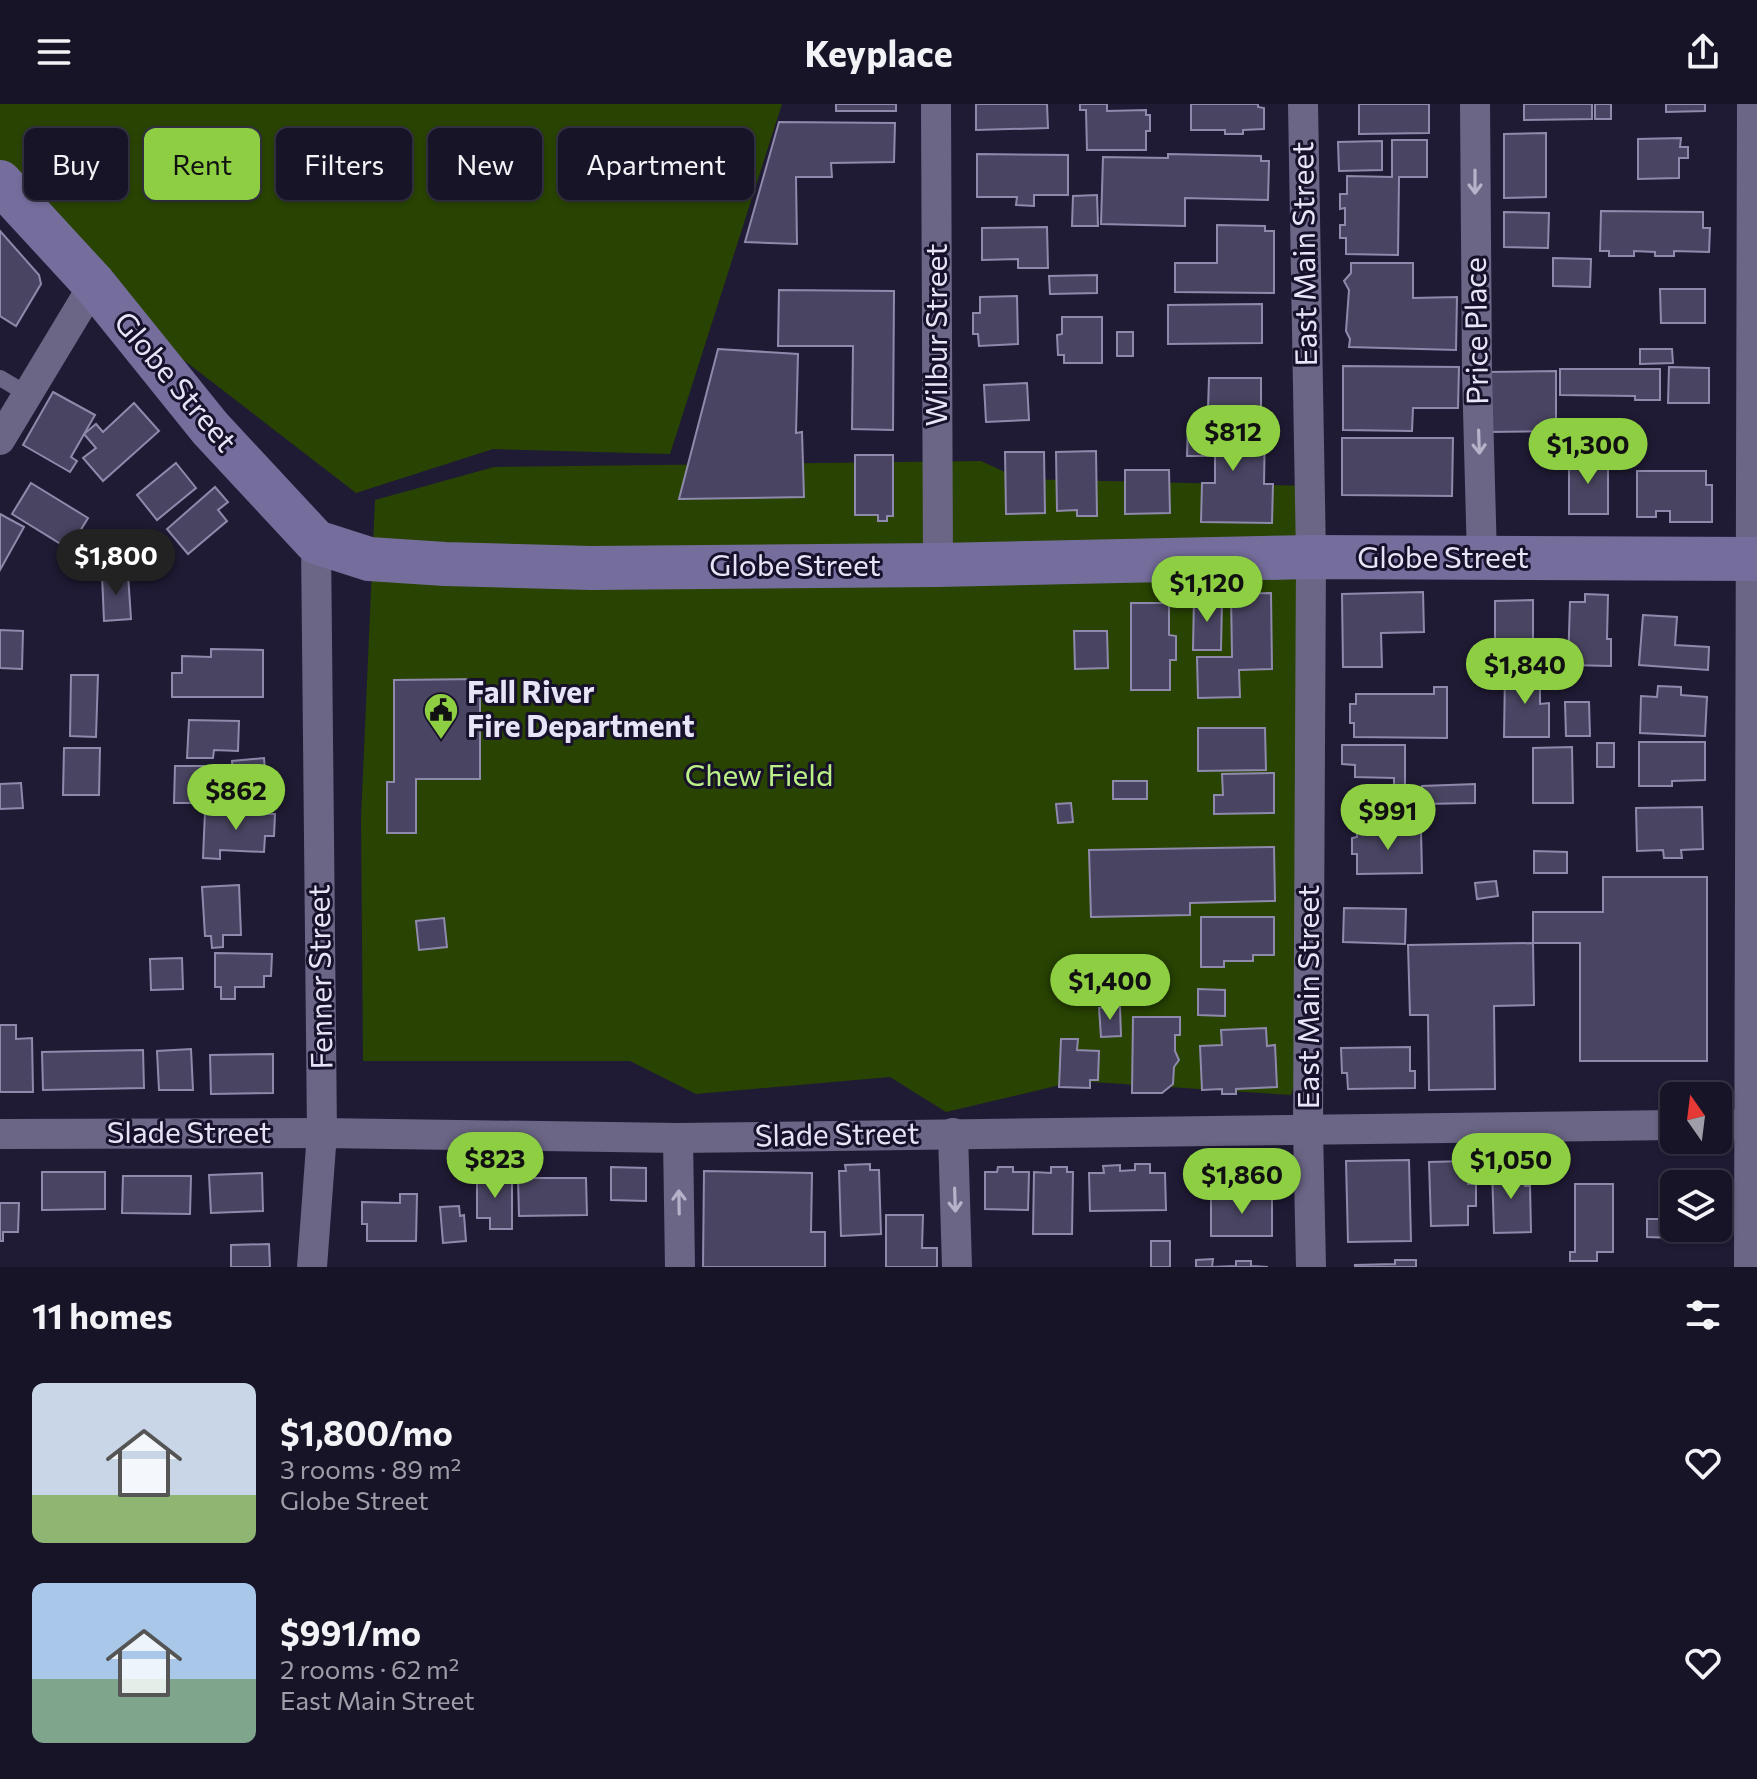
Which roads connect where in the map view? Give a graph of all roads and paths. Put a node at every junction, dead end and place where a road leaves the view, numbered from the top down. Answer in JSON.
{"nodes":[{"id":1,"x":936,"y":104,"type":"edge"},
{"id":2,"x":1303,"y":104,"type":"edge"},
{"id":3,"x":1475,"y":104,"type":"edge"},
{"id":4,"x":1752,"y":104,"type":"edge"},
{"id":5,"x":0,"y":182,"type":"edge"},
{"id":6,"x":94,"y":284,"type":"junction"},
{"id":7,"x":0,"y":378,"type":"edge"},
{"id":8,"x":27,"y":394,"type":"junction"},
{"id":9,"x":0,"y":440,"type":"edge"},
{"id":10,"x":1755,"y":468,"type":"edge"},
{"id":11,"x":316,"y":542,"type":"junction"},
{"id":12,"x":1311,"y":557,"type":"junction"},
{"id":13,"x":1482,"y":558,"type":"junction"},
{"id":14,"x":1755,"y":559,"type":"edge"},
{"id":15,"x":938,"y":565,"type":"junction"},
{"id":16,"x":1753,"y":1124,"type":"edge"},
{"id":17,"x":1660,"y":1125,"type":"edge"},
{"id":18,"x":1732,"y":1125,"type":"edge"},
{"id":19,"x":1308,"y":1129,"type":"junction"},
{"id":20,"x":322,"y":1133,"type":"junction"},
{"id":21,"x":953,"y":1133,"type":"junction"},
{"id":22,"x":0,"y":1134,"type":"edge"},
{"id":23,"x":678,"y":1138,"type":"junction"},
{"id":24,"x":312,"y":1267,"type":"edge"},
{"id":25,"x":680,"y":1267,"type":"edge"},
{"id":26,"x":957,"y":1267,"type":"edge"},
{"id":27,"x":1311,"y":1267,"type":"edge"},
{"id":28,"x":1749,"y":1267,"type":"edge"}],
"edges":[{"from":1,"to":15,"type":"street","name":"Wilbur Street"},
{"from":2,"to":12,"type":"street","name":"East Main Street"},
{"from":3,"to":13,"type":"street","name":"Price Place","one_way":true},
{"from":4,"to":10,"type":"street"},
{"from":5,"to":6,"type":"main road","name":"Globe Street"},
{"from":6,"to":8,"type":"street"},
{"from":6,"to":11,"type":"main road","name":"Globe Street"},
{"from":7,"to":8,"type":"lane"},
{"from":8,"to":9,"type":"street"},
{"from":10,"to":14,"type":"street"},
{"from":11,"to":15,"type":"main road","name":"Globe Street"},
{"from":11,"to":20,"type":"street","name":"Fenner Street"},
{"from":12,"to":13,"type":"main road","name":"Globe Street"},
{"from":12,"to":15,"type":"main road","name":"Globe Street"},
{"from":12,"to":19,"type":"street","name":"East Main Street"},
{"from":13,"to":14,"type":"main road","name":"Globe Street"},
{"from":14,"to":16,"type":"street"},
{"from":16,"to":18,"type":"street"},
{"from":16,"to":28,"type":"street"},
{"from":17,"to":19,"type":"street","name":"Slade Street"},
{"from":19,"to":21,"type":"street","name":"Slade Street"},
{"from":19,"to":27,"type":"street","name":"East Main Street"},
{"from":20,"to":22,"type":"street","name":"Slade Street"},
{"from":20,"to":23,"type":"street","name":"Slade Street"},
{"from":20,"to":24,"type":"street","name":"Fenner Street"},
{"from":21,"to":23,"type":"street","name":"Slade Street"},
{"from":21,"to":26,"type":"street","one_way":true},
{"from":25,"to":23,"type":"street","one_way":true}]}
